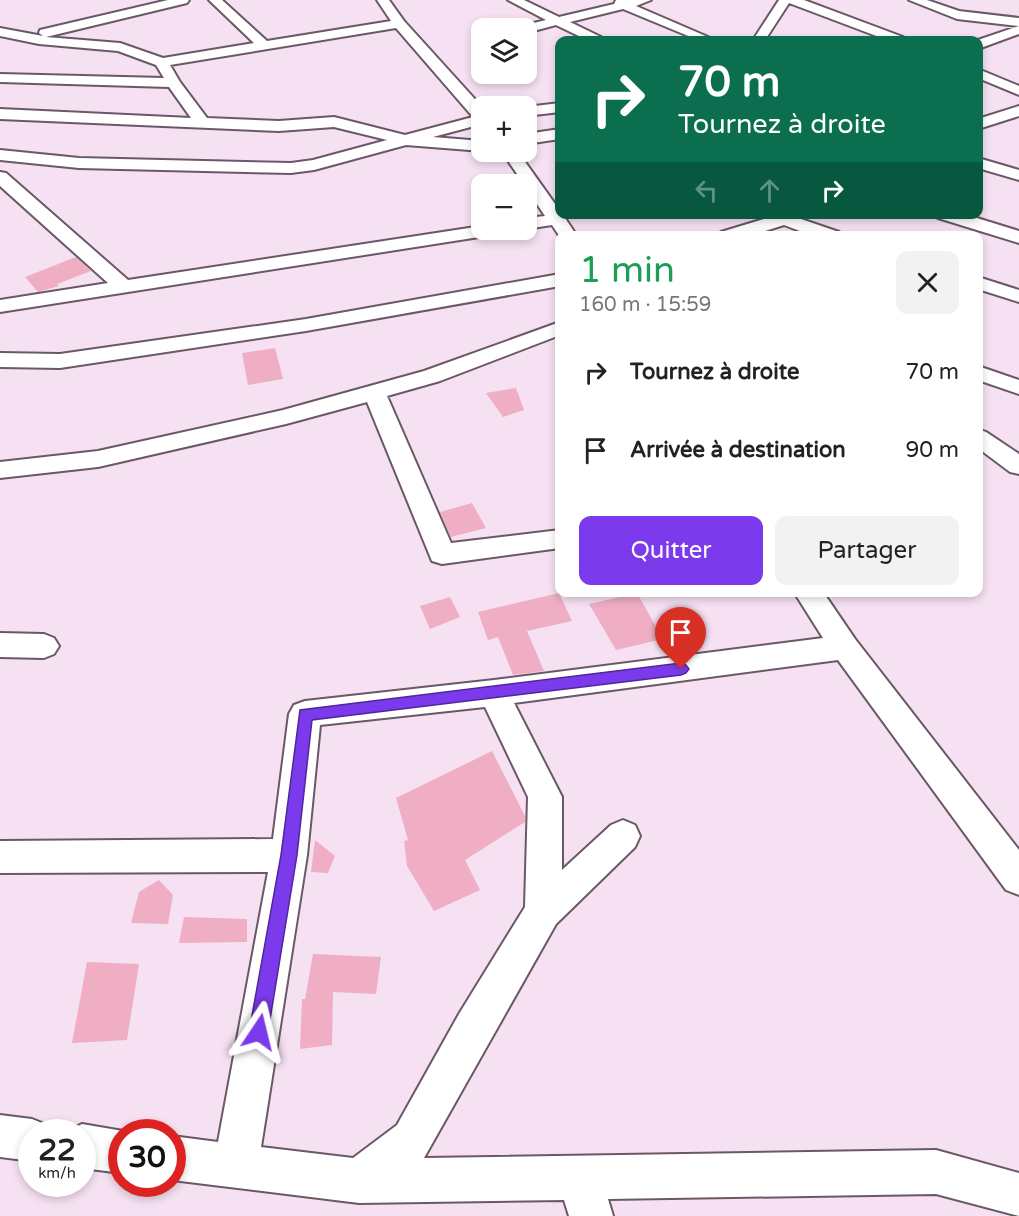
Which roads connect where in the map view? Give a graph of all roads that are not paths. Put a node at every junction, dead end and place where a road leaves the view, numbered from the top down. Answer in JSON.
{"nodes":[{"id":1,"x":115,"y":0,"type":"edge"},
{"id":2,"x":183,"y":0,"type":"edge"},
{"id":3,"x":215,"y":0,"type":"edge"},
{"id":4,"x":382,"y":0,"type":"edge"},
{"id":5,"x":514,"y":0,"type":"edge"},
{"id":6,"x":645,"y":0,"type":"edge"},
{"id":7,"x":785,"y":0,"type":"edge"},
{"id":8,"x":793,"y":0,"type":"edge"},
{"id":9,"x":915,"y":0,"type":"edge"},
{"id":10,"x":618,"y":3,"type":"edge"},
{"id":11,"x":1019,"y":7,"type":"edge"},
{"id":12,"x":128,"y":13,"type":"junction"},
{"id":13,"x":556,"y":22,"type":"junction"},
{"id":14,"x":399,"y":24,"type":"junction"},
{"id":15,"x":1019,"y":25,"type":"edge"},
{"id":16,"x":537,"y":26,"type":"edge"},
{"id":17,"x":0,"y":32,"type":"edge"},
{"id":18,"x":587,"y":36,"type":"edge"},
{"id":19,"x":698,"y":36,"type":"edge"},
{"id":20,"x":762,"y":36,"type":"edge"},
{"id":21,"x":887,"y":36,"type":"edge"},
{"id":22,"x":20,"y":38,"type":"junction"},
{"id":23,"x":983,"y":43,"type":"edge"},
{"id":24,"x":0,"y":45,"type":"edge"},
{"id":25,"x":263,"y":45,"type":"junction"},
{"id":26,"x":162,"y":62,"type":"junction"},
{"id":27,"x":983,"y":76,"type":"edge"},
{"id":28,"x":0,"y":78,"type":"edge"},
{"id":29,"x":173,"y":83,"type":"junction"},
{"id":30,"x":1019,"y":91,"type":"edge"},
{"id":31,"x":471,"y":106,"type":"edge"},
{"id":32,"x":555,"y":108,"type":"edge"},
{"id":33,"x":537,"y":110,"type":"edge"},
{"id":34,"x":1019,"y":111,"type":"edge"},
{"id":35,"x":0,"y":114,"type":"edge"},
{"id":36,"x":201,"y":121,"type":"junction"},
{"id":37,"x":471,"y":121,"type":"edge"},
{"id":38,"x":983,"y":122,"type":"edge"},
{"id":39,"x":555,"y":135,"type":"edge"},
{"id":40,"x":537,"y":137,"type":"edge"},
{"id":41,"x":405,"y":140,"type":"junction"},
{"id":42,"x":471,"y":145,"type":"edge"},
{"id":43,"x":537,"y":151,"type":"edge"},
{"id":44,"x":549,"y":152,"type":"dead end"},
{"id":45,"x":0,"y":155,"type":"edge"},
{"id":46,"x":517,"y":162,"type":"edge"},
{"id":47,"x":983,"y":164,"type":"edge"},
{"id":48,"x":1019,"y":175,"type":"edge"},
{"id":49,"x":0,"y":178,"type":"edge"},
{"id":50,"x":555,"y":216,"type":"edge"},
{"id":51,"x":557,"y":219,"type":"joint"},
{"id":52,"x":783,"y":219,"type":"edge"},
{"id":53,"x":794,"y":219,"type":"edge"},
{"id":54,"x":960,"y":219,"type":"edge"},
{"id":55,"x":537,"y":222,"type":"edge"},
{"id":56,"x":565,"y":231,"type":"edge"},
{"id":57,"x":744,"y":231,"type":"edge"},
{"id":58,"x":821,"y":231,"type":"edge"},
{"id":59,"x":471,"y":233,"type":"edge"},
{"id":60,"x":1019,"y":237,"type":"edge"},
{"id":61,"x":555,"y":281,"type":"edge"},
{"id":62,"x":984,"y":285,"type":"edge"},
{"id":63,"x":124,"y":287,"type":"junction"},
{"id":64,"x":1019,"y":296,"type":"edge"},
{"id":65,"x":0,"y":306,"type":"edge"},
{"id":66,"x":555,"y":330,"type":"edge"},
{"id":67,"x":0,"y":360,"type":"edge"},
{"id":68,"x":983,"y":375,"type":"edge"},
{"id":69,"x":1019,"y":387,"type":"edge"},
{"id":70,"x":374,"y":392,"type":"junction"},
{"id":71,"x":983,"y":441,"type":"edge"},
{"id":72,"x":1019,"y":466,"type":"edge"},
{"id":73,"x":0,"y":470,"type":"edge"},
{"id":74,"x":555,"y":540,"type":"edge"},
{"id":75,"x":811,"y":597,"type":"edge"},
{"id":76,"x":0,"y":645,"type":"edge"},
{"id":77,"x":44,"y":646,"type":"dead end"},
{"id":78,"x":845,"y":647,"type":"junction"},
{"id":79,"x":494,"y":693,"type":"junction"},
{"id":80,"x":623,"y":836,"type":"dead end"},
{"id":81,"x":289,"y":855,"type":"junction"},
{"id":82,"x":0,"y":857,"type":"edge"},
{"id":83,"x":1019,"y":878,"type":"edge"},
{"id":84,"x":543,"y":911,"type":"junction"},
{"id":85,"x":0,"y":1136,"type":"edge"},
{"id":86,"x":18,"y":1138,"type":"edge"},
{"id":87,"x":186,"y":1160,"type":"edge"},
{"id":88,"x":236,"y":1165,"type":"junction"},
{"id":89,"x":359,"y":1181,"type":"junction"},
{"id":90,"x":1019,"y":1195,"type":"edge"},
{"id":91,"x":586,"y":1196,"type":"edge"}],
"edges":[{"from":1,"to":12,"type":"street"},
{"from":2,"to":12,"type":"street"},
{"from":3,"to":25,"type":"street"},
{"from":4,"to":14,"type":"street"},
{"from":5,"to":13,"type":"street"},
{"from":6,"to":10,"type":"street"},
{"from":7,"to":20,"type":"street"},
{"from":8,"to":21,"type":"street"},
{"from":9,"to":15,"type":"street"},
{"from":10,"to":13,"type":"street"},
{"from":10,"to":19,"type":"street"},
{"from":11,"to":15,"type":"street"},
{"from":12,"to":22,"type":"street"},
{"from":13,"to":16,"type":"street"},
{"from":13,"to":18,"type":"street"},
{"from":14,"to":25,"type":"street"},
{"from":14,"to":31,"type":"street"},
{"from":15,"to":23,"type":"street"},
{"from":17,"to":22,"type":"street"},
{"from":22,"to":24,"type":"street"},
{"from":22,"to":26,"type":"street"},
{"from":25,"to":26,"type":"street"},
{"from":26,"to":29,"type":"street"},
{"from":27,"to":30,"type":"street"},
{"from":28,"to":29,"type":"street"},
{"from":29,"to":36,"type":"street"},
{"from":32,"to":33,"type":"street"},
{"from":34,"to":38,"type":"street"},
{"from":35,"to":36,"type":"street"},
{"from":36,"to":41,"type":"street"},
{"from":37,"to":41,"type":"street"},
{"from":39,"to":40,"type":"street"},
{"from":41,"to":42,"type":"street"},
{"from":41,"to":45,"type":"street"},
{"from":43,"to":44,"type":"street"},
{"from":46,"to":50,"type":"street"},
{"from":47,"to":48,"type":"street"},
{"from":49,"to":63,"type":"street"},
{"from":51,"to":55,"type":"street"},
{"from":51,"to":56,"type":"street"},
{"from":52,"to":57,"type":"street"},
{"from":53,"to":58,"type":"street"},
{"from":54,"to":60,"type":"street"},
{"from":59,"to":63,"type":"street"},
{"from":61,"to":67,"type":"street"},
{"from":62,"to":64,"type":"street"},
{"from":63,"to":65,"type":"street"},
{"from":66,"to":70,"type":"street"},
{"from":68,"to":69,"type":"street"},
{"from":70,"to":73,"type":"street"},
{"from":70,"to":74,"type":"street"},
{"from":71,"to":72,"type":"street"},
{"from":75,"to":78,"type":"street"},
{"from":76,"to":77,"type":"street"},
{"from":78,"to":79,"type":"street"},
{"from":78,"to":83,"type":"street"},
{"from":79,"to":81,"type":"street"},
{"from":79,"to":84,"type":"street"},
{"from":80,"to":84,"type":"street"},
{"from":81,"to":82,"type":"street"},
{"from":81,"to":88,"type":"street"},
{"from":84,"to":89,"type":"street"},
{"from":85,"to":86,"type":"street"},
{"from":87,"to":88,"type":"street"},
{"from":88,"to":89,"type":"street"},
{"from":89,"to":91,"type":"street"},
{"from":90,"to":91,"type":"street"}]}
